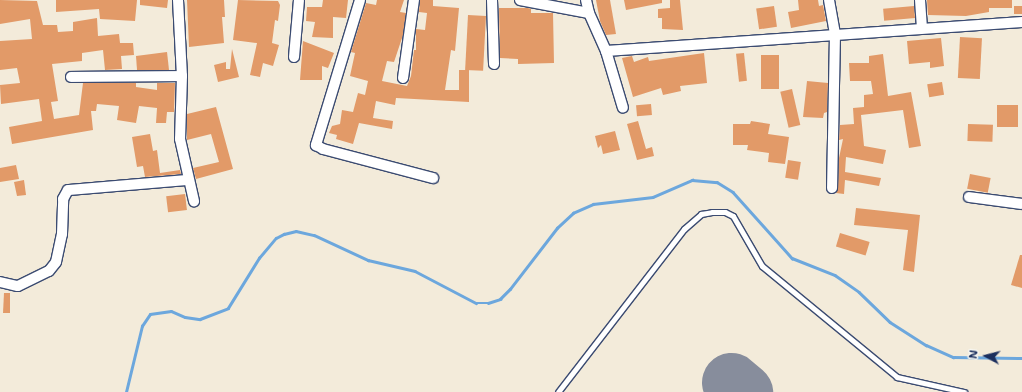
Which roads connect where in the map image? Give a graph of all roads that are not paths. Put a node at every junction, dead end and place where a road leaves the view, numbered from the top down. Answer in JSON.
{"nodes":[{"id":1,"x":178,"y":0,"type":"edge"},
{"id":2,"x":299,"y":0,"type":"edge"},
{"id":3,"x":360,"y":0,"type":"edge"},
{"id":4,"x":414,"y":0,"type":"edge"},
{"id":5,"x":492,"y":0,"type":"edge"},
{"id":6,"x":520,"y":0,"type":"edge"},
{"id":7,"x":586,"y":0,"type":"edge"},
{"id":8,"x":829,"y":0,"type":"edge"},
{"id":9,"x":920,"y":0,"type":"edge"},
{"id":10,"x":589,"y":13,"type":"junction"},
{"id":11,"x":1022,"y":22,"type":"edge"},
{"id":12,"x":922,"y":28,"type":"junction"},
{"id":13,"x":835,"y":34,"type":"junction"},
{"id":14,"x":606,"y":51,"type":"junction"},
{"id":15,"x":294,"y":57,"type":"dead end"},
{"id":16,"x":494,"y":64,"type":"dead end"},
{"id":17,"x":182,"y":76,"type":"junction"},
{"id":18,"x":71,"y":77,"type":"dead end"},
{"id":19,"x":403,"y":78,"type":"dead end"},
{"id":20,"x":623,"y":108,"type":"dead end"},
{"id":21,"x":433,"y":178,"type":"dead end"},
{"id":22,"x":188,"y":180,"type":"junction"},
{"id":23,"x":832,"y":188,"type":"dead end"},
{"id":24,"x":969,"y":197,"type":"dead end"},
{"id":25,"x":194,"y":201,"type":"dead end"},
{"id":26,"x":1022,"y":204,"type":"edge"},
{"id":27,"x":0,"y":282,"type":"edge"},
{"id":28,"x":558,"y":392,"type":"edge"},
{"id":29,"x":964,"y":392,"type":"edge"}],
"edges":[{"from":1,"to":17,"type":"street"},
{"from":2,"to":15,"type":"street"},
{"from":3,"to":21,"type":"street"},
{"from":4,"to":19,"type":"street"},
{"from":5,"to":16,"type":"street"},
{"from":6,"to":10,"type":"street"},
{"from":7,"to":10,"type":"street"},
{"from":8,"to":13,"type":"street"},
{"from":9,"to":12,"type":"street"},
{"from":10,"to":14,"type":"street"},
{"from":11,"to":12,"type":"street"},
{"from":12,"to":13,"type":"street"},
{"from":13,"to":14,"type":"street"},
{"from":13,"to":23,"type":"street"},
{"from":14,"to":20,"type":"street"},
{"from":17,"to":18,"type":"street"},
{"from":17,"to":22,"type":"street"},
{"from":22,"to":25,"type":"street"},
{"from":22,"to":27,"type":"street"},
{"from":24,"to":26,"type":"street"},
{"from":28,"to":29,"type":"lane"}]}
